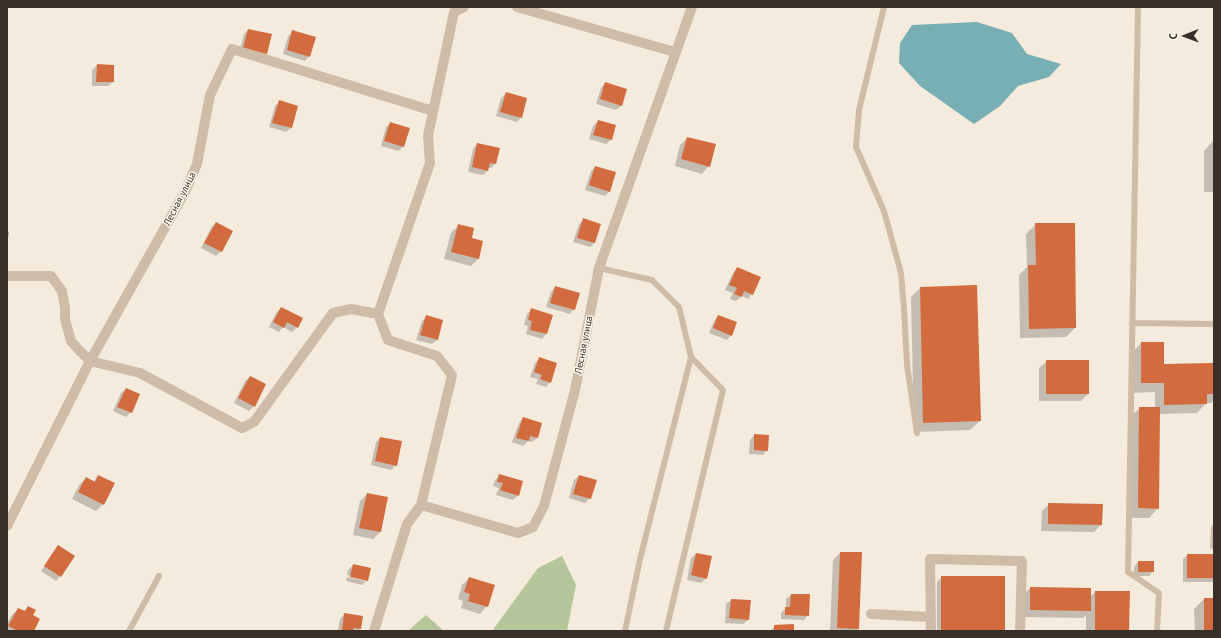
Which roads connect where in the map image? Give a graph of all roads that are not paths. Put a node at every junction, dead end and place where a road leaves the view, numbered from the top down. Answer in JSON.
{"nodes":[{"id":1,"x":464,"y":7,"type":"edge"},
{"id":2,"x":517,"y":7,"type":"edge"},
{"id":3,"x":692,"y":7,"type":"edge"},
{"id":4,"x":884,"y":7,"type":"edge"},
{"id":5,"x":1138,"y":7,"type":"edge"},
{"id":6,"x":675,"y":52,"type":"junction"},
{"id":7,"x":433,"y":111,"type":"junction"},
{"id":8,"x":599,"y":268,"type":"junction"},
{"id":9,"x":7,"y":276,"type":"edge"},
{"id":10,"x":378,"y":314,"type":"junction"},
{"id":11,"x":1132,"y":323,"type":"junction"},
{"id":12,"x":1214,"y":324,"type":"edge"},
{"id":13,"x":691,"y":357,"type":"junction"},
{"id":14,"x":90,"y":361,"type":"junction"},
{"id":15,"x":917,"y":433,"type":"dead end"},
{"id":16,"x":421,"y":505,"type":"junction"},
{"id":17,"x":7,"y":526,"type":"edge"},
{"id":18,"x":1214,"y":528,"type":"edge"},
{"id":19,"x":1213,"y":546,"type":"edge"},
{"id":20,"x":158,"y":576,"type":"dead end"},
{"id":21,"x":871,"y":614,"type":"dead end"},
{"id":22,"x":930,"y":617,"type":"junction"},
{"id":23,"x":129,"y":631,"type":"edge"},
{"id":24,"x":374,"y":631,"type":"edge"},
{"id":25,"x":625,"y":631,"type":"edge"},
{"id":26,"x":666,"y":631,"type":"edge"},
{"id":27,"x":931,"y":631,"type":"edge"},
{"id":28,"x":1020,"y":631,"type":"edge"},
{"id":29,"x":1157,"y":631,"type":"edge"}],
"edges":[{"from":1,"to":7,"type":"street"},
{"from":2,"to":6,"type":"street"},
{"from":3,"to":6,"type":"street","name":"Лесная улица"},
{"from":4,"to":15,"type":"lane"},
{"from":5,"to":11,"type":"lane"},
{"from":6,"to":8,"type":"street","name":"Лесная улица"},
{"from":7,"to":10,"type":"street"},
{"from":7,"to":14,"type":"street","name":"Лесная улица"},
{"from":8,"to":13,"type":"lane"},
{"from":8,"to":16,"type":"street","name":"Лесная улица"},
{"from":9,"to":14,"type":"street"},
{"from":10,"to":14,"type":"street"},
{"from":10,"to":16,"type":"street"},
{"from":11,"to":12,"type":"lane"},
{"from":11,"to":29,"type":"lane"},
{"from":13,"to":25,"type":"lane"},
{"from":13,"to":26,"type":"lane"},
{"from":14,"to":17,"type":"street","name":"Лесная улица"},
{"from":16,"to":24,"type":"street"},
{"from":18,"to":19,"type":"lane"},
{"from":20,"to":23,"type":"lane"},
{"from":21,"to":22,"type":"street"},
{"from":22,"to":27,"type":"street"},
{"from":22,"to":28,"type":"street"}]}
